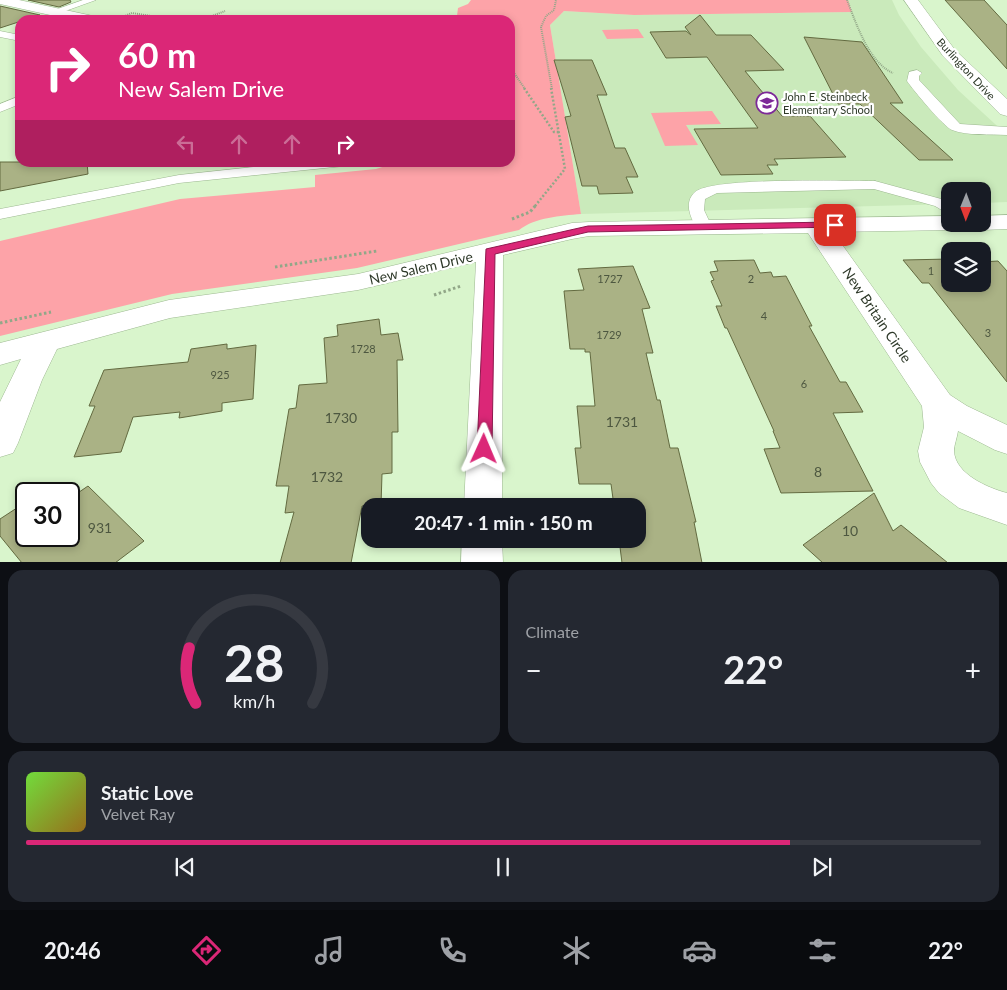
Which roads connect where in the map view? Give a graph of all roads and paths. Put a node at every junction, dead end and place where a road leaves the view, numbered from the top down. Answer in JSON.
{"nodes":[{"id":1,"x":92,"y":0,"type":"edge"},
{"id":2,"x":556,"y":0,"type":"edge"},
{"id":3,"x":911,"y":0,"type":"edge"},
{"id":4,"x":7,"y":2,"type":"edge"},
{"id":5,"x":0,"y":8,"type":"edge"},
{"id":6,"x":225,"y":11,"type":"dead end"},
{"id":7,"x":54,"y":15,"type":"edge"},
{"id":8,"x":127,"y":15,"type":"edge"},
{"id":9,"x":145,"y":15,"type":"edge"},
{"id":10,"x":215,"y":15,"type":"edge"},
{"id":11,"x":15,"y":30,"type":"edge"},
{"id":12,"x":2,"y":34,"type":"edge"},
{"id":13,"x":15,"y":37,"type":"edge"},
{"id":14,"x":917,"y":73,"type":"dead end"},
{"id":15,"x":515,"y":74,"type":"edge"},
{"id":16,"x":15,"y":102,"type":"edge"},
{"id":17,"x":0,"y":108,"type":"edge"},
{"id":18,"x":1007,"y":110,"type":"edge"},
{"id":19,"x":1007,"y":131,"type":"edge"},
{"id":20,"x":559,"y":132,"type":"junction"},
{"id":21,"x":295,"y":167,"type":"edge"},
{"id":22,"x":941,"y":204,"type":"edge"},
{"id":23,"x":0,"y":214,"type":"edge"},
{"id":24,"x":509,"y":220,"type":"dead end"},
{"id":25,"x":991,"y":222,"type":"edge"},
{"id":26,"x":1007,"y":222,"type":"edge"},
{"id":27,"x":941,"y":223,"type":"edge"},
{"id":28,"x":816,"y":225,"type":"junction"},
{"id":29,"x":704,"y":226,"type":"junction"},
{"id":30,"x":385,"y":250,"type":"dead end"},
{"id":31,"x":490,"y":252,"type":"junction"},
{"id":32,"x":271,"y":268,"type":"dead end"},
{"id":33,"x":58,"y":310,"type":"dead end"},
{"id":34,"x":0,"y":323,"type":"edge"},
{"id":35,"x":45,"y":342,"type":"junction"},
{"id":36,"x":0,"y":354,"type":"edge"},
{"id":37,"x":938,"y":404,"type":"junction"},
{"id":38,"x":1007,"y":440,"type":"edge"},
{"id":39,"x":0,"y":443,"type":"edge"},
{"id":40,"x":483,"y":498,"type":"edge"},
{"id":41,"x":1007,"y":509,"type":"edge"},
{"id":42,"x":482,"y":548,"type":"edge"},
{"id":43,"x":482,"y":562,"type":"edge"}],
"edges":[{"from":1,"to":7,"type":"lane"},
{"from":2,"to":20,"type":"path"},
{"from":3,"to":18,"type":"street","name":"Burlington Drive"},
{"from":4,"to":5,"type":"street"},
{"from":4,"to":7,"type":"street"},
{"from":6,"to":10,"type":"path"},
{"from":8,"to":9,"type":"path"},
{"from":11,"to":12,"type":"lane"},
{"from":12,"to":13,"type":"lane"},
{"from":14,"to":19,"type":"lane"},
{"from":15,"to":20,"type":"path"},
{"from":16,"to":17,"type":"lane"},
{"from":20,"to":24,"type":"path"},
{"from":21,"to":23,"type":"lane"},
{"from":22,"to":29,"type":"lane"},
{"from":25,"to":26,"type":"street"},
{"from":27,"to":28,"type":"street","name":"New Salem Drive"},
{"from":28,"to":29,"type":"street","name":"New Salem Drive"},
{"from":28,"to":37,"type":"street","name":"New Britain Circle"},
{"from":29,"to":31,"type":"street","name":"New Salem Drive"},
{"from":30,"to":32,"type":"path"},
{"from":31,"to":35,"type":"street","name":"New Salem Drive"},
{"from":31,"to":40,"type":"street"},
{"from":33,"to":34,"type":"path"},
{"from":35,"to":36,"type":"street","name":"New Salem Drive"},
{"from":35,"to":39,"type":"street"},
{"from":37,"to":38,"type":"street","name":"New Britain Circle"},
{"from":37,"to":41,"type":"street","name":"New Britain Circle"},
{"from":42,"to":43,"type":"street"}]}
